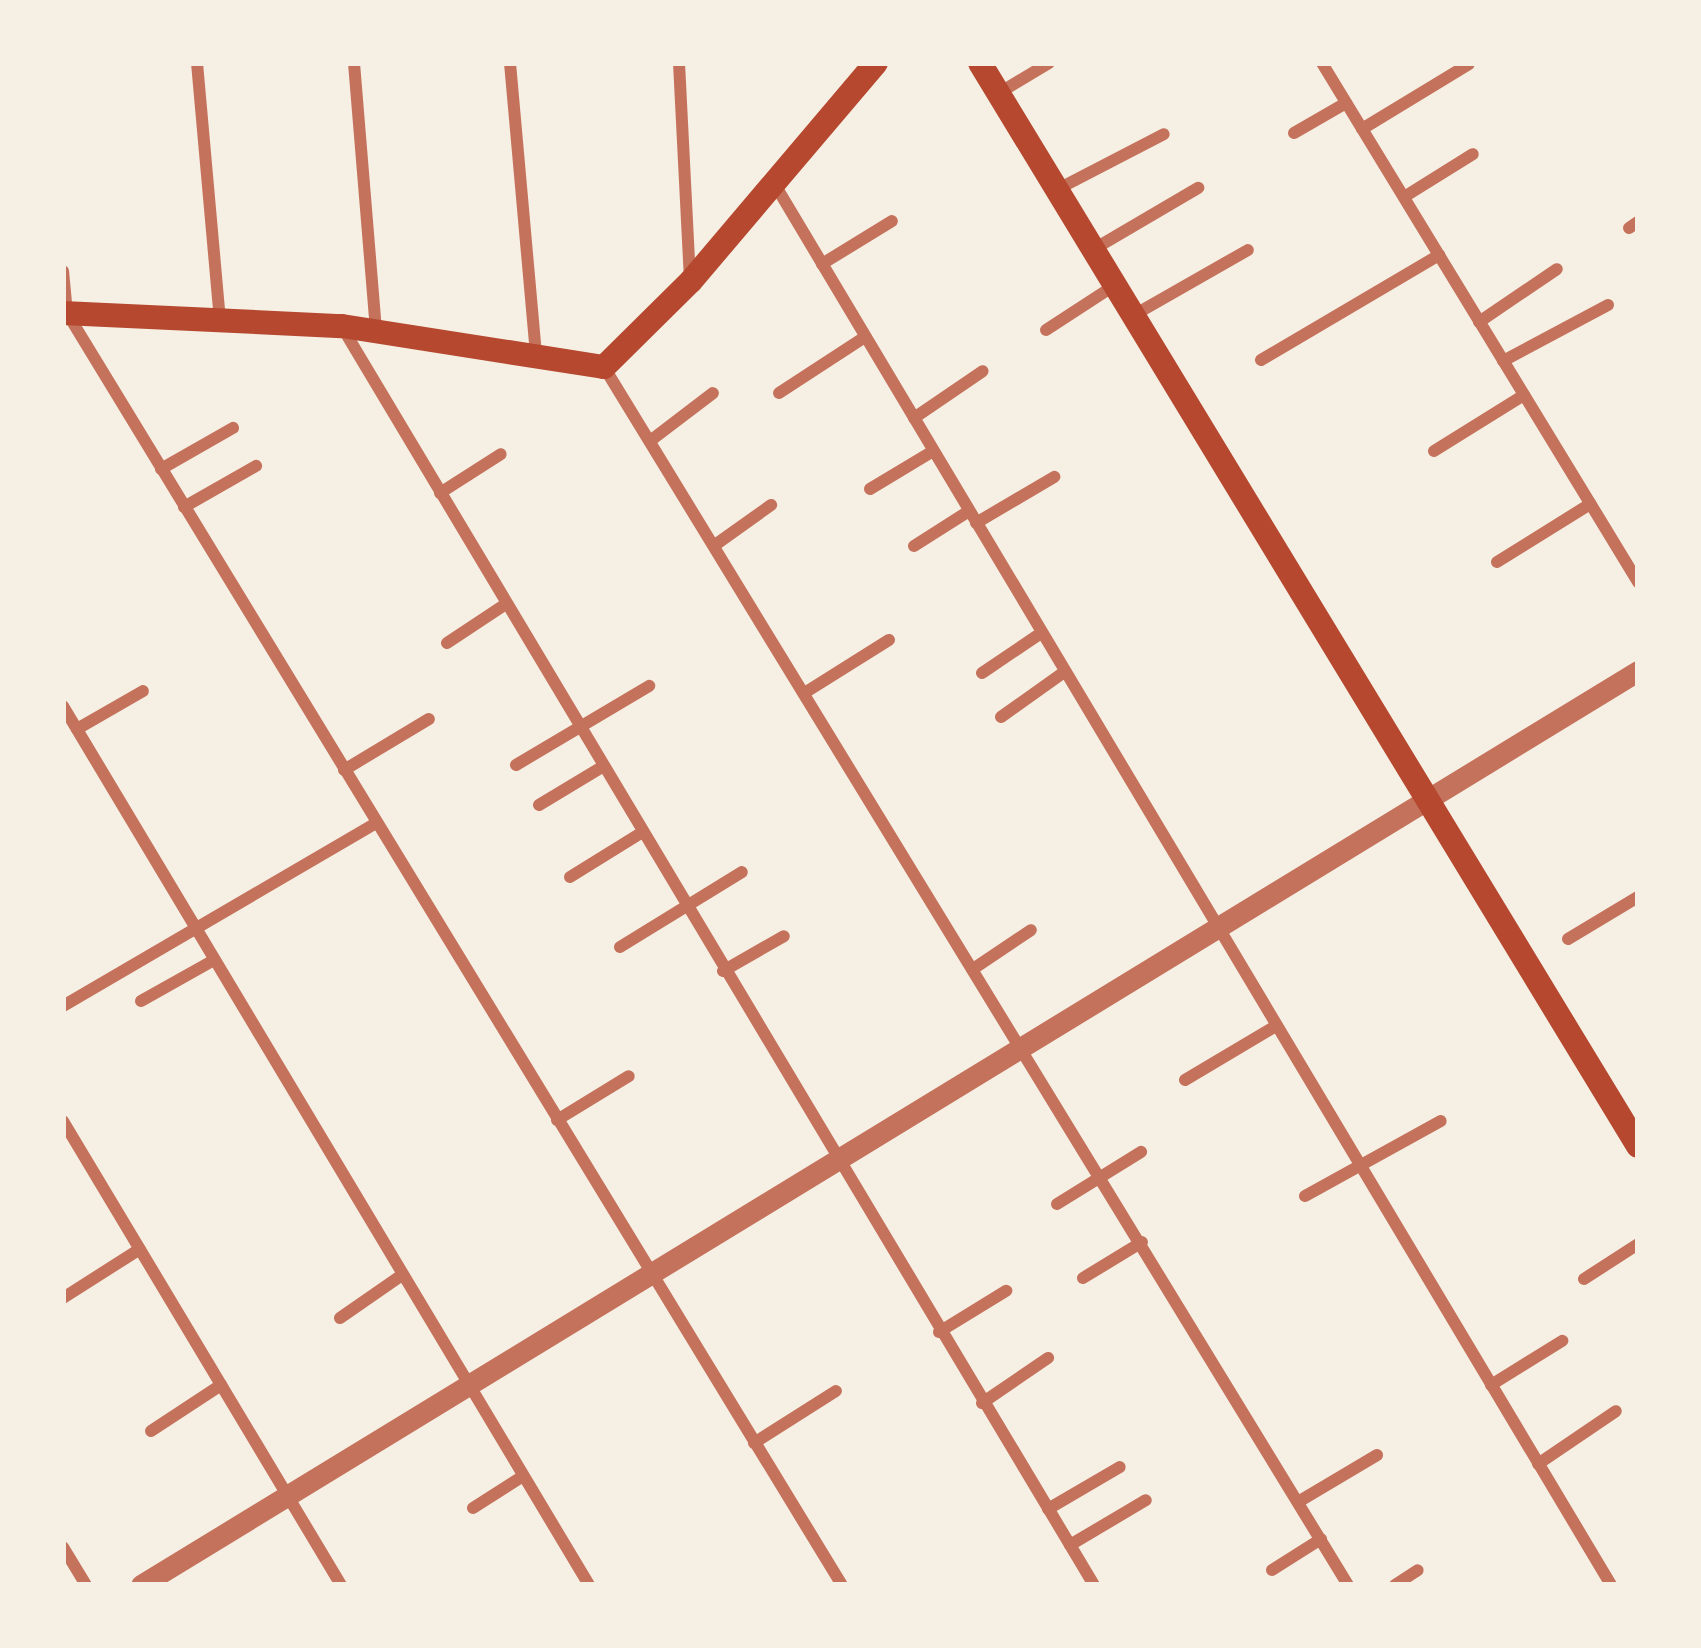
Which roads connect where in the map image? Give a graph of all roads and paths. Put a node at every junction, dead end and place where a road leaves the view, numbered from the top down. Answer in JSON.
{"nodes":[{"id":1,"x":197,"y":63,"type":"edge"},
{"id":2,"x":355,"y":63,"type":"edge"},
{"id":3,"x":510,"y":63,"type":"edge"},
{"id":4,"x":679,"y":63,"type":"edge"},
{"id":5,"x":876,"y":63,"type":"edge"},
{"id":6,"x":980,"y":63,"type":"edge"},
{"id":7,"x":1048,"y":63,"type":"edge"},
{"id":8,"x":1322,"y":63,"type":"edge"},
{"id":9,"x":1469,"y":64,"type":"edge"},
{"id":10,"x":998,"y":93,"type":"junction"},
{"id":11,"x":1346,"y":104,"type":"junction"},
{"id":12,"x":1362,"y":129,"type":"junction"},
{"id":13,"x":1294,"y":133,"type":"dead end"},
{"id":14,"x":1164,"y":134,"type":"dead end"},
{"id":15,"x":1473,"y":154,"type":"dead end"},
{"id":16,"x":773,"y":182,"type":"junction"},
{"id":17,"x":1198,"y":188,"type":"dead end"},
{"id":18,"x":1057,"y":190,"type":"junction"},
{"id":19,"x":1404,"y":197,"type":"junction"},
{"id":20,"x":892,"y":221,"type":"dead end"},
{"id":21,"x":1093,"y":249,"type":"junction"},
{"id":22,"x":1248,"y":250,"type":"dead end"},
{"id":23,"x":1439,"y":255,"type":"junction"},
{"id":24,"x":822,"y":263,"type":"junction"},
{"id":25,"x":1557,"y":269,"type":"dead end"},
{"id":26,"x":63,"y":272,"type":"edge"},
{"id":27,"x":691,"y":280,"type":"junction"},
{"id":28,"x":1115,"y":285,"type":"junction"},
{"id":29,"x":1608,"y":305,"type":"dead end"},
{"id":30,"x":65,"y":313,"type":"edge"},
{"id":31,"x":1133,"y":316,"type":"junction"},
{"id":32,"x":220,"y":322,"type":"junction"},
{"id":33,"x":1479,"y":322,"type":"junction"},
{"id":34,"x":342,"y":326,"type":"junction"},
{"id":35,"x":1046,"y":330,"type":"dead end"},
{"id":36,"x":376,"y":332,"type":"junction"},
{"id":37,"x":865,"y":337,"type":"junction"},
{"id":38,"x":536,"y":356,"type":"junction"},
{"id":39,"x":1261,"y":360,"type":"dead end"},
{"id":40,"x":1503,"y":361,"type":"junction"},
{"id":41,"x":604,"y":367,"type":"junction"},
{"id":42,"x":982,"y":371,"type":"dead end"},
{"id":43,"x":713,"y":393,"type":"dead end"},
{"id":44,"x":779,"y":393,"type":"dead end"},
{"id":45,"x":1524,"y":395,"type":"junction"},
{"id":46,"x":914,"y":418,"type":"junction"},
{"id":47,"x":233,"y":428,"type":"dead end"},
{"id":48,"x":650,"y":441,"type":"junction"},
{"id":49,"x":933,"y":451,"type":"junction"},
{"id":50,"x":1434,"y":451,"type":"dead end"},
{"id":51,"x":501,"y":454,"type":"dead end"},
{"id":52,"x":256,"y":466,"type":"dead end"},
{"id":53,"x":161,"y":469,"type":"junction"},
{"id":54,"x":1054,"y":477,"type":"dead end"},
{"id":55,"x":870,"y":489,"type":"dead end"},
{"id":56,"x":440,"y":493,"type":"junction"},
{"id":57,"x":1590,"y":504,"type":"junction"},
{"id":58,"x":771,"y":505,"type":"dead end"},
{"id":59,"x":184,"y":507,"type":"junction"},
{"id":60,"x":972,"y":517,"type":"junction"},
{"id":61,"x":715,"y":545,"type":"junction"},
{"id":62,"x":914,"y":546,"type":"dead end"},
{"id":63,"x":1497,"y":562,"type":"dead end"},
{"id":64,"x":1638,"y":582,"type":"edge"},
{"id":65,"x":506,"y":604,"type":"junction"},
{"id":66,"x":1041,"y":632,"type":"junction"},
{"id":67,"x":889,"y":640,"type":"dead end"},
{"id":68,"x":447,"y":644,"type":"dead end"},
{"id":69,"x":1638,"y":671,"type":"edge"},
{"id":70,"x":1064,"y":672,"type":"junction"},
{"id":71,"x":982,"y":673,"type":"dead end"},
{"id":72,"x":649,"y":686,"type":"dead end"},
{"id":73,"x":143,"y":691,"type":"dead end"},
{"id":74,"x":806,"y":692,"type":"junction"},
{"id":75,"x":63,"y":706,"type":"edge"},
{"id":76,"x":1000,"y":717,"type":"dead end"},
{"id":77,"x":429,"y":719,"type":"dead end"},
{"id":78,"x":578,"y":727,"type":"junction"},
{"id":79,"x":77,"y":729,"type":"junction"},
{"id":80,"x":516,"y":765,"type":"dead end"},
{"id":81,"x":602,"y":767,"type":"junction"},
{"id":82,"x":344,"y":770,"type":"junction"},
{"id":83,"x":1428,"y":800,"type":"junction"},
{"id":84,"x":539,"y":805,"type":"dead end"},
{"id":85,"x":376,"y":823,"type":"junction"},
{"id":86,"x":641,"y":833,"type":"junction"},
{"id":87,"x":742,"y":872,"type":"dead end"},
{"id":88,"x":570,"y":877,"type":"dead end"},
{"id":89,"x":1638,"y":897,"type":"edge"},
{"id":90,"x":685,"y":907,"type":"junction"},
{"id":91,"x":196,"y":928,"type":"junction"},
{"id":92,"x":1217,"y":928,"type":"junction"},
{"id":93,"x":1031,"y":930,"type":"dead end"},
{"id":94,"x":784,"y":936,"type":"dead end"},
{"id":95,"x":1568,"y":939,"type":"dead end"},
{"id":96,"x":620,"y":947,"type":"dead end"},
{"id":97,"x":214,"y":960,"type":"junction"},
{"id":98,"x":976,"y":967,"type":"junction"},
{"id":99,"x":723,"y":971,"type":"junction"},
{"id":100,"x":141,"y":1001,"type":"dead end"},
{"id":101,"x":63,"y":1006,"type":"edge"},
{"id":102,"x":1276,"y":1026,"type":"junction"},
{"id":103,"x":1024,"y":1046,"type":"junction"},
{"id":104,"x":628,"y":1076,"type":"dead end"},
{"id":105,"x":1185,"y":1080,"type":"dead end"},
{"id":106,"x":556,"y":1120,"type":"junction"},
{"id":107,"x":63,"y":1121,"type":"edge"},
{"id":108,"x":1441,"y":1121,"type":"dead end"},
{"id":109,"x":1638,"y":1146,"type":"edge"},
{"id":110,"x":1141,"y":1152,"type":"dead end"},
{"id":111,"x":835,"y":1161,"type":"junction"},
{"id":112,"x":1360,"y":1166,"type":"junction"},
{"id":113,"x":1104,"y":1179,"type":"junction"},
{"id":114,"x":1305,"y":1196,"type":"dead end"},
{"id":115,"x":1057,"y":1204,"type":"dead end"},
{"id":116,"x":1142,"y":1242,"type":"junction"},
{"id":117,"x":1638,"y":1244,"type":"edge"},
{"id":118,"x":140,"y":1249,"type":"junction"},
{"id":119,"x":650,"y":1274,"type":"junction"},
{"id":120,"x":402,"y":1275,"type":"junction"},
{"id":121,"x":1083,"y":1278,"type":"dead end"},
{"id":122,"x":1584,"y":1279,"type":"dead end"},
{"id":123,"x":1006,"y":1292,"type":"dead end"},
{"id":124,"x":63,"y":1298,"type":"edge"},
{"id":125,"x":340,"y":1318,"type":"dead end"},
{"id":126,"x":939,"y":1332,"type":"junction"},
{"id":127,"x":1562,"y":1341,"type":"dead end"},
{"id":128,"x":1048,"y":1358,"type":"dead end"},
{"id":129,"x":221,"y":1385,"type":"junction"},
{"id":130,"x":1490,"y":1385,"type":"junction"},
{"id":131,"x":468,"y":1386,"type":"junction"},
{"id":132,"x":836,"y":1391,"type":"dead end"},
{"id":133,"x":982,"y":1402,"type":"junction"},
{"id":134,"x":1616,"y":1411,"type":"dead end"},
{"id":135,"x":152,"y":1431,"type":"dead end"},
{"id":136,"x":754,"y":1443,"type":"junction"},
{"id":137,"x":1377,"y":1455,"type":"dead end"},
{"id":138,"x":1538,"y":1464,"type":"junction"},
{"id":139,"x":1120,"y":1467,"type":"dead end"},
{"id":140,"x":523,"y":1476,"type":"junction"},
{"id":141,"x":288,"y":1495,"type":"junction"},
{"id":142,"x":1146,"y":1500,"type":"dead end"},
{"id":143,"x":1298,"y":1502,"type":"junction"},
{"id":144,"x":473,"y":1508,"type":"dead end"},
{"id":145,"x":1048,"y":1510,"type":"junction"},
{"id":146,"x":1321,"y":1539,"type":"junction"},
{"id":147,"x":1070,"y":1545,"type":"junction"},
{"id":148,"x":63,"y":1547,"type":"edge"},
{"id":149,"x":1272,"y":1570,"type":"dead end"},
{"id":150,"x":1418,"y":1570,"type":"dead end"},
{"id":151,"x":86,"y":1585,"type":"edge"},
{"id":152,"x":141,"y":1585,"type":"edge"},
{"id":153,"x":341,"y":1585,"type":"edge"},
{"id":154,"x":589,"y":1585,"type":"edge"},
{"id":155,"x":842,"y":1585,"type":"edge"},
{"id":156,"x":1094,"y":1585,"type":"edge"},
{"id":157,"x":1348,"y":1585,"type":"edge"},
{"id":158,"x":1395,"y":1585,"type":"edge"},
{"id":159,"x":1611,"y":1585,"type":"edge"}],
"edges":[{"from":1,"to":32,"type":"street"},
{"from":2,"to":36,"type":"street"},
{"from":3,"to":38,"type":"street"},
{"from":4,"to":27,"type":"street"},
{"from":5,"to":16,"type":"main road"},
{"from":6,"to":10,"type":"main road"},
{"from":7,"to":10,"type":"street"},
{"from":8,"to":11,"type":"street"},
{"from":9,"to":12,"type":"street"},
{"from":10,"to":18,"type":"main road"},
{"from":11,"to":12,"type":"street"},
{"from":11,"to":13,"type":"street"},
{"from":12,"to":19,"type":"street"},
{"from":14,"to":18,"type":"street"},
{"from":15,"to":19,"type":"street"},
{"from":16,"to":24,"type":"street"},
{"from":16,"to":27,"type":"main road"},
{"from":17,"to":21,"type":"street"},
{"from":18,"to":21,"type":"main road"},
{"from":19,"to":23,"type":"street"},
{"from":20,"to":24,"type":"street"},
{"from":21,"to":28,"type":"main road"},
{"from":22,"to":31,"type":"street"},
{"from":23,"to":33,"type":"street"},
{"from":23,"to":39,"type":"street"},
{"from":24,"to":37,"type":"street"},
{"from":25,"to":33,"type":"street"},
{"from":26,"to":30,"type":"street"},
{"from":27,"to":41,"type":"main road"},
{"from":28,"to":31,"type":"main road"},
{"from":28,"to":35,"type":"street"},
{"from":29,"to":40,"type":"street"},
{"from":30,"to":32,"type":"main road"},
{"from":30,"to":53,"type":"street"},
{"from":31,"to":83,"type":"main road"},
{"from":32,"to":34,"type":"main road"},
{"from":33,"to":40,"type":"street"},
{"from":34,"to":36,"type":"main road"},
{"from":34,"to":56,"type":"street"},
{"from":36,"to":38,"type":"main road"},
{"from":37,"to":44,"type":"street"},
{"from":37,"to":46,"type":"street"},
{"from":38,"to":41,"type":"main road"},
{"from":40,"to":45,"type":"street"},
{"from":41,"to":48,"type":"street"},
{"from":42,"to":46,"type":"street"},
{"from":43,"to":48,"type":"street"},
{"from":45,"to":50,"type":"street"},
{"from":45,"to":57,"type":"street"},
{"from":46,"to":49,"type":"street"},
{"from":47,"to":53,"type":"street"},
{"from":48,"to":61,"type":"street"},
{"from":49,"to":55,"type":"street"},
{"from":49,"to":60,"type":"street"},
{"from":51,"to":56,"type":"street"},
{"from":52,"to":59,"type":"street"},
{"from":53,"to":59,"type":"street"},
{"from":54,"to":60,"type":"street"},
{"from":56,"to":65,"type":"street"},
{"from":57,"to":63,"type":"street"},
{"from":57,"to":64,"type":"street"},
{"from":58,"to":61,"type":"street"},
{"from":59,"to":82,"type":"street"},
{"from":60,"to":62,"type":"street"},
{"from":60,"to":66,"type":"street"},
{"from":61,"to":74,"type":"street"},
{"from":65,"to":68,"type":"street"},
{"from":65,"to":78,"type":"street"},
{"from":66,"to":70,"type":"street"},
{"from":66,"to":71,"type":"street"},
{"from":67,"to":74,"type":"street"},
{"from":69,"to":83,"type":"street"},
{"from":70,"to":76,"type":"street"},
{"from":70,"to":92,"type":"street"},
{"from":72,"to":78,"type":"street"},
{"from":73,"to":79,"type":"street"},
{"from":74,"to":98,"type":"street"},
{"from":75,"to":79,"type":"street"},
{"from":77,"to":82,"type":"street"},
{"from":78,"to":80,"type":"street"},
{"from":78,"to":81,"type":"street"},
{"from":79,"to":91,"type":"street"},
{"from":81,"to":84,"type":"street"},
{"from":81,"to":86,"type":"street"},
{"from":82,"to":85,"type":"street"},
{"from":83,"to":92,"type":"street"},
{"from":83,"to":109,"type":"main road"},
{"from":85,"to":91,"type":"street"},
{"from":85,"to":106,"type":"street"},
{"from":86,"to":88,"type":"street"},
{"from":86,"to":90,"type":"street"},
{"from":87,"to":90,"type":"street"},
{"from":89,"to":95,"type":"street"},
{"from":90,"to":96,"type":"street"},
{"from":90,"to":99,"type":"street"},
{"from":91,"to":97,"type":"street"},
{"from":91,"to":101,"type":"street"},
{"from":92,"to":102,"type":"street"},
{"from":92,"to":103,"type":"street"},
{"from":93,"to":98,"type":"street"},
{"from":94,"to":99,"type":"street"},
{"from":97,"to":100,"type":"street"},
{"from":97,"to":120,"type":"street"},
{"from":98,"to":103,"type":"street"},
{"from":99,"to":111,"type":"street"},
{"from":102,"to":105,"type":"street"},
{"from":102,"to":112,"type":"street"},
{"from":103,"to":111,"type":"street"},
{"from":103,"to":113,"type":"street"},
{"from":104,"to":106,"type":"street"},
{"from":106,"to":119,"type":"street"},
{"from":107,"to":118,"type":"street"},
{"from":108,"to":112,"type":"street"},
{"from":110,"to":113,"type":"street"},
{"from":111,"to":119,"type":"street"},
{"from":111,"to":126,"type":"street"},
{"from":112,"to":114,"type":"street"},
{"from":112,"to":130,"type":"street"},
{"from":113,"to":115,"type":"street"},
{"from":113,"to":116,"type":"street"},
{"from":116,"to":121,"type":"street"},
{"from":116,"to":143,"type":"street"},
{"from":117,"to":122,"type":"street"},
{"from":118,"to":124,"type":"street"},
{"from":118,"to":129,"type":"street"},
{"from":119,"to":131,"type":"street"},
{"from":119,"to":136,"type":"street"},
{"from":120,"to":125,"type":"street"},
{"from":120,"to":131,"type":"street"},
{"from":123,"to":126,"type":"street"},
{"from":126,"to":133,"type":"street"},
{"from":127,"to":130,"type":"street"},
{"from":128,"to":133,"type":"street"},
{"from":129,"to":135,"type":"street"},
{"from":129,"to":141,"type":"street"},
{"from":130,"to":138,"type":"street"},
{"from":131,"to":140,"type":"street"},
{"from":131,"to":141,"type":"street"},
{"from":132,"to":136,"type":"street"},
{"from":133,"to":145,"type":"street"},
{"from":134,"to":138,"type":"street"},
{"from":136,"to":155,"type":"street"},
{"from":137,"to":143,"type":"street"},
{"from":138,"to":159,"type":"street"},
{"from":139,"to":145,"type":"street"},
{"from":140,"to":144,"type":"street"},
{"from":140,"to":154,"type":"street"},
{"from":141,"to":152,"type":"street"},
{"from":141,"to":153,"type":"street"},
{"from":142,"to":147,"type":"street"},
{"from":143,"to":146,"type":"street"},
{"from":145,"to":147,"type":"street"},
{"from":146,"to":149,"type":"street"},
{"from":146,"to":157,"type":"street"},
{"from":147,"to":156,"type":"street"},
{"from":148,"to":151,"type":"street"},
{"from":150,"to":158,"type":"street"}]}
